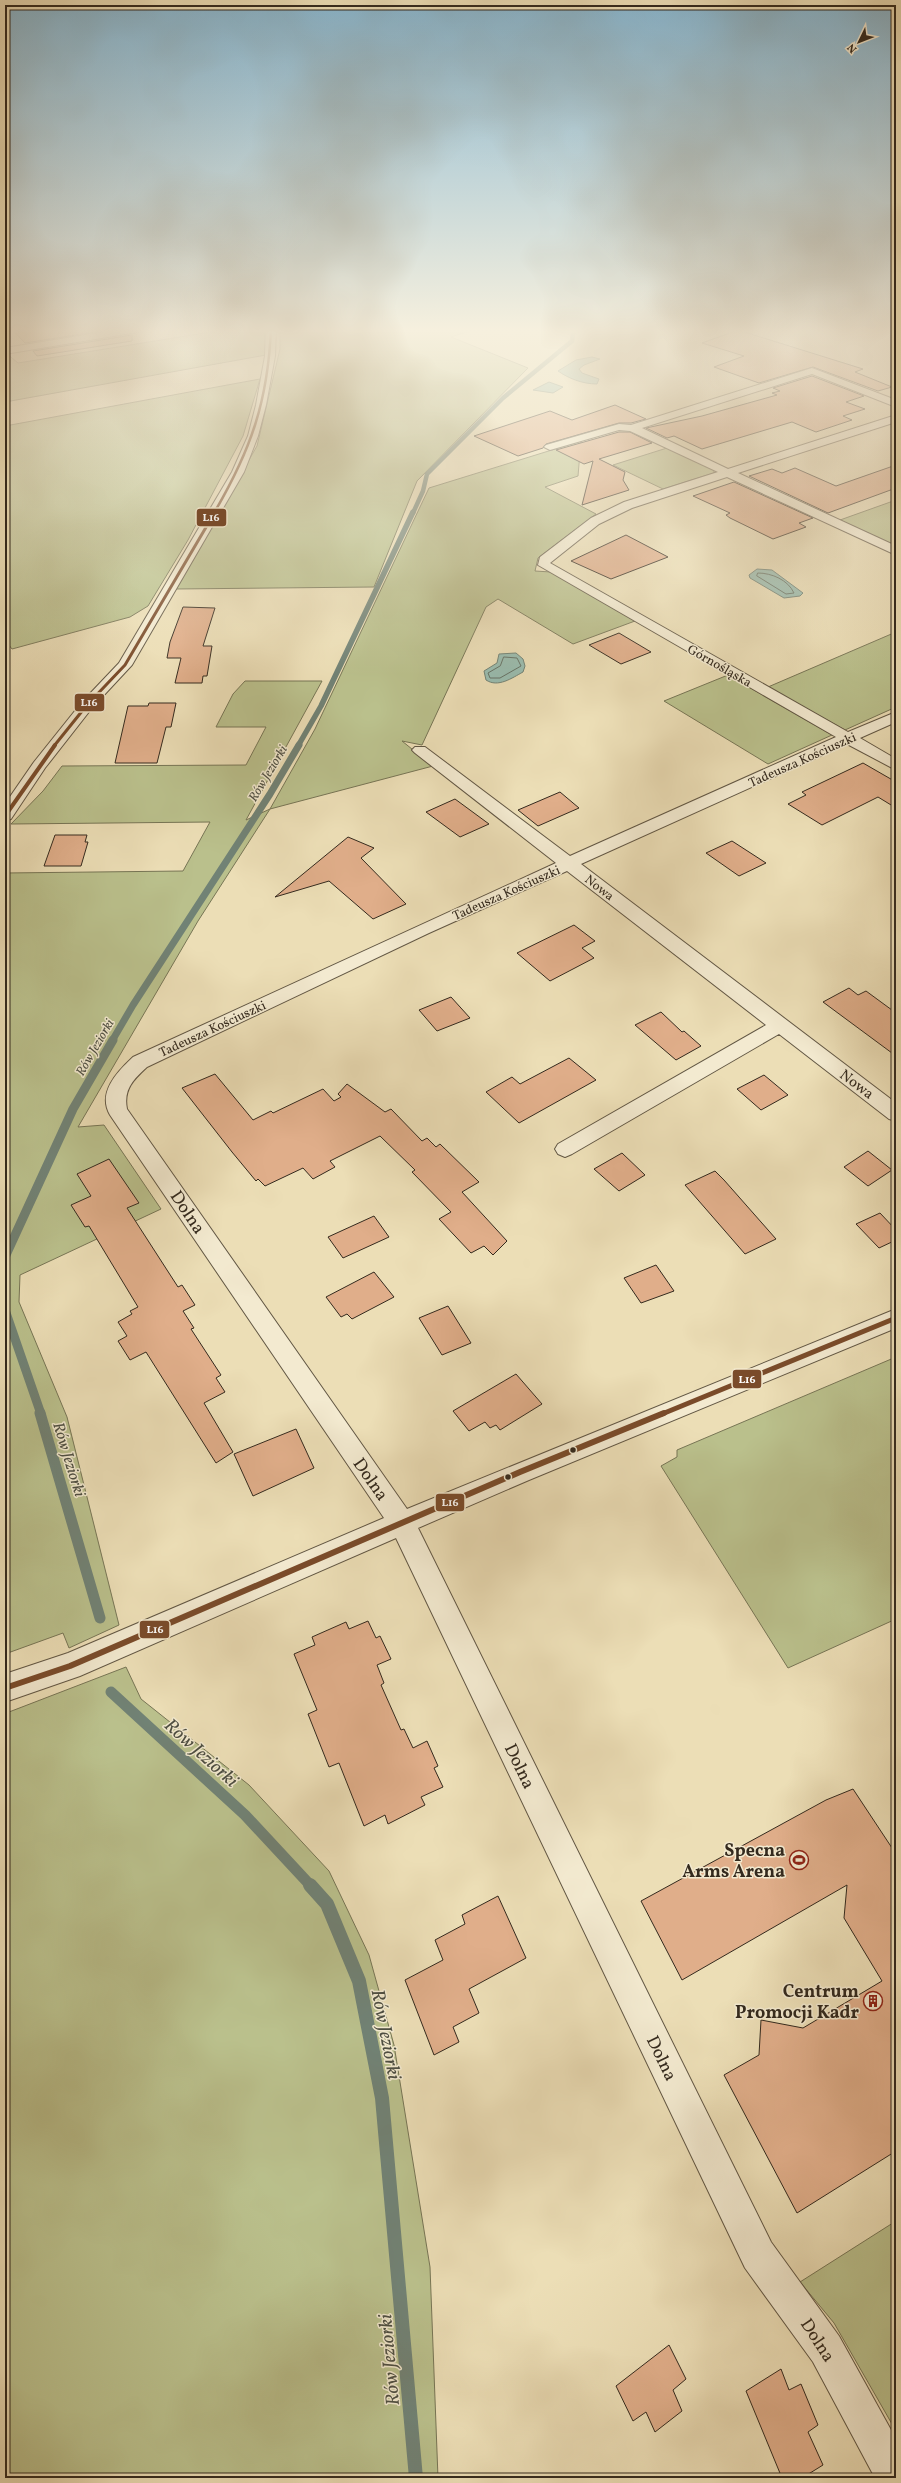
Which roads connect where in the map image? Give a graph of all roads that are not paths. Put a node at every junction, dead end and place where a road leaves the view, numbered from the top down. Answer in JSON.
{"nodes":[{"id":1,"x":250,"y":444,"type":"edge"},
{"id":2,"x":561,"y":444,"type":"edge"},
{"id":3,"x":666,"y":444,"type":"edge"},
{"id":4,"x":817,"y":444,"type":"edge"},
{"id":5,"x":550,"y":447,"type":"dead end"},
{"id":6,"x":728,"y":473,"type":"junction"},
{"id":7,"x":896,"y":551,"type":"edge"},
{"id":8,"x":896,"y":716,"type":"edge"},
{"id":9,"x":848,"y":738,"type":"junction"},
{"id":10,"x":420,"y":750,"type":"dead end"},
{"id":11,"x":896,"y":765,"type":"edge"},
{"id":12,"x":5,"y":816,"type":"edge"},
{"id":13,"x":571,"y":864,"type":"junction"},
{"id":14,"x":780,"y":1025,"type":"junction"},
{"id":15,"x":123,"y":1078,"type":"joint"},
{"id":16,"x":896,"y":1114,"type":"edge"},
{"id":17,"x":565,"y":1149,"type":"dead end"},
{"id":18,"x":896,"y":1318,"type":"edge"},
{"id":19,"x":402,"y":1523,"type":"junction"},
{"id":20,"x":5,"y":1688,"type":"edge"},
{"id":21,"x":896,"y":2478,"type":"edge"}],
"edges":[{"from":1,"to":12,"type":"street"},
{"from":2,"to":5,"type":"street"},
{"from":3,"to":6,"type":"street"},
{"from":4,"to":6,"type":"street"},
{"from":6,"to":7,"type":"street"},
{"from":6,"to":9,"type":"street","name":"Górnośląska"},
{"from":8,"to":9,"type":"street","name":"Tadeusza Kościuszki"},
{"from":9,"to":11,"type":"street","name":"Górnośląska"},
{"from":9,"to":13,"type":"street","name":"Tadeusza Kościuszki"},
{"from":10,"to":13,"type":"street","name":"Nowa"},
{"from":13,"to":14,"type":"street","name":"Nowa"},
{"from":13,"to":15,"type":"street","name":"Tadeusza Kościuszki"},
{"from":14,"to":16,"type":"street","name":"Nowa"},
{"from":14,"to":17,"type":"street"},
{"from":15,"to":19,"type":"street","name":"Dolna"},
{"from":18,"to":19,"type":"street"},
{"from":19,"to":20,"type":"street"},
{"from":19,"to":21,"type":"street","name":"Dolna"}]}
